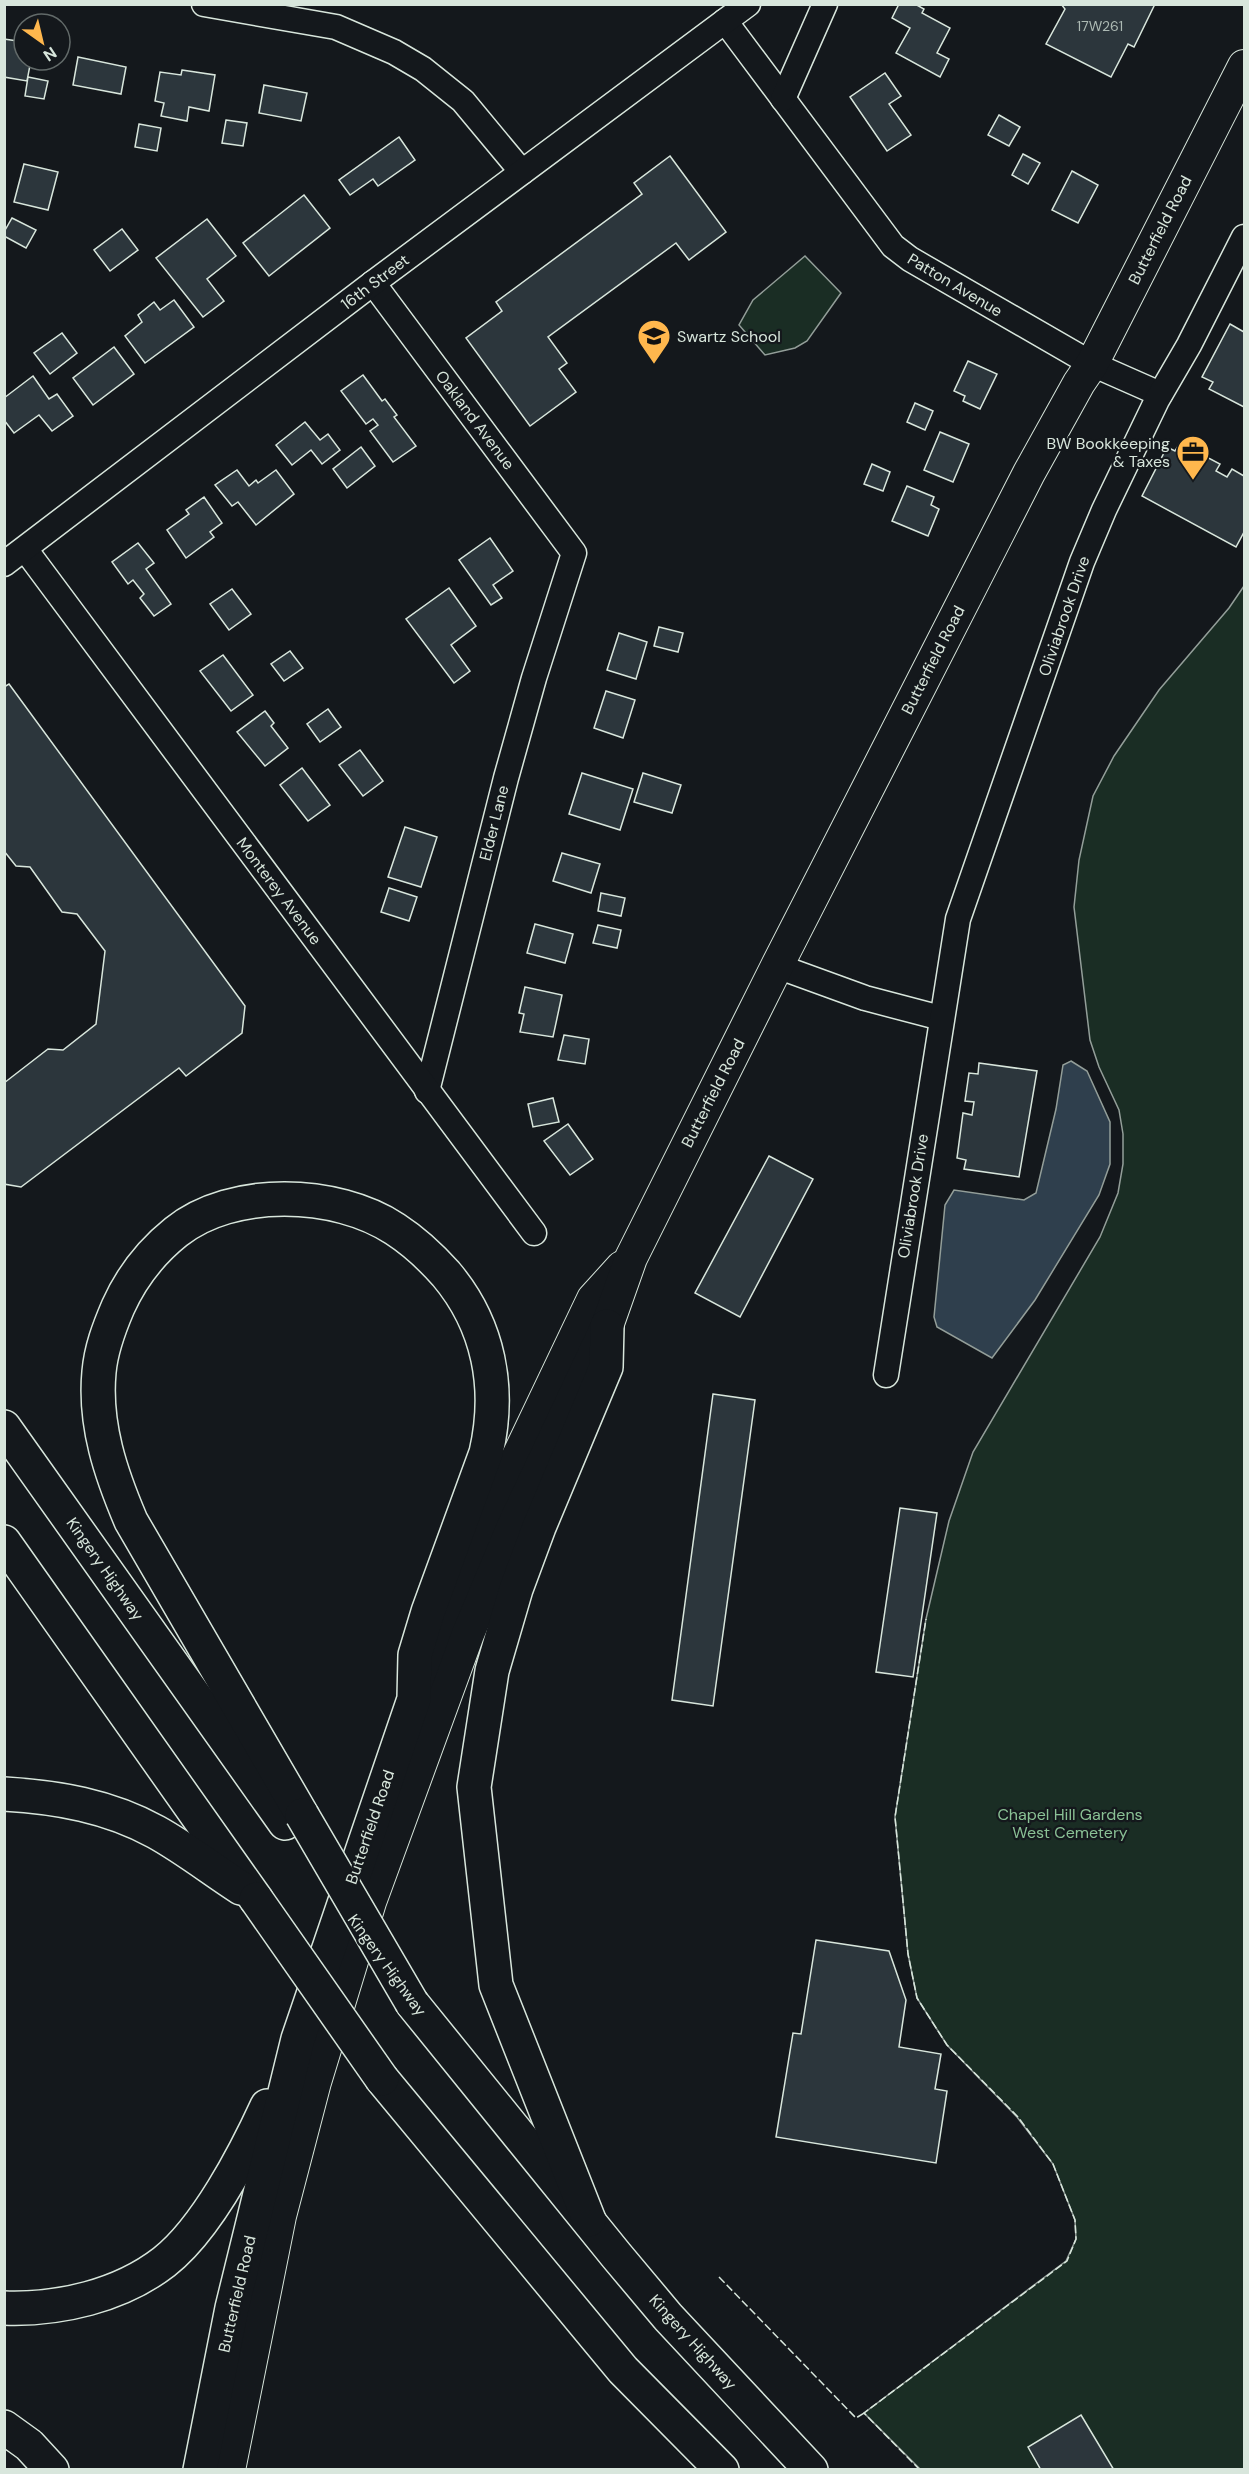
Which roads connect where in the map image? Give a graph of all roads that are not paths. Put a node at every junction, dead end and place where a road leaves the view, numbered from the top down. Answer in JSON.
{"nodes":[{"id":1,"x":204,"y":4,"type":"edge"},
{"id":2,"x":748,"y":4,"type":"edge"},
{"id":3,"x":825,"y":4,"type":"edge"},
{"id":4,"x":725,"y":21,"type":"junction"},
{"id":5,"x":1245,"y":66,"type":"edge"},
{"id":6,"x":780,"y":94,"type":"junction"},
{"id":7,"x":522,"y":172,"type":"junction"},
{"id":8,"x":1245,"y":237,"type":"edge"},
{"id":9,"x":373,"y":283,"type":"junction"},
{"id":10,"x":1092,"y":364,"type":"junction"},
{"id":11,"x":1160,"y":394,"type":"junction"},
{"id":12,"x":25,"y":549,"type":"junction"},
{"id":13,"x":573,"y":558,"type":"joint"},
{"id":14,"x":4,"y":564,"type":"edge"},
{"id":15,"x":777,"y":966,"type":"junction"},
{"id":16,"x":941,"y":1018,"type":"junction"},
{"id":17,"x":427,"y":1090,"type":"junction"},
{"id":18,"x":534,"y":1233,"type":"dead end"},
{"id":19,"x":631,"y":1258,"type":"junction"},
{"id":20,"x":607,"y":1326,"type":"junction"},
{"id":21,"x":885,"y":1375,"type":"dead end"},
{"id":22,"x":4,"y":1427,"type":"edge"},
{"id":23,"x":4,"y":1542,"type":"edge"},
{"id":24,"x":414,"y":1699,"type":"junction"},
{"id":25,"x":4,"y":1794,"type":"edge"},
{"id":26,"x":298,"y":1824,"type":"junction"},
{"id":27,"x":256,"y":1899,"type":"junction"},
{"id":28,"x":298,"y":2040,"type":"junction"},
{"id":29,"x":589,"y":2220,"type":"junction"},
{"id":30,"x":4,"y":2308,"type":"edge"},
{"id":31,"x":4,"y":2427,"type":"edge"},
{"id":32,"x":811,"y":2466,"type":"edge"},
{"id":33,"x":52,"y":2469,"type":"edge"},
{"id":34,"x":200,"y":2469,"type":"edge"},
{"id":35,"x":229,"y":2469,"type":"edge"},
{"id":36,"x":722,"y":2469,"type":"edge"}],
"edges":[{"from":1,"to":7,"type":"street"},
{"from":2,"to":4,"type":"street","name":"16th Street"},
{"from":3,"to":6,"type":"street"},
{"from":4,"to":6,"type":"street","name":"Patton Avenue"},
{"from":4,"to":7,"type":"street","name":"16th Street"},
{"from":5,"to":10,"type":"main road","name":"Butterfield Road"},
{"from":6,"to":10,"type":"street","name":"Patton Avenue"},
{"from":7,"to":9,"type":"street","name":"16th Street"},
{"from":8,"to":11,"type":"street","name":"Oliviabrook Drive"},
{"from":9,"to":12,"type":"street","name":"16th Street"},
{"from":9,"to":13,"type":"street","name":"Oakland Avenue"},
{"from":10,"to":11,"type":"street","name":"Patton Avenue"},
{"from":10,"to":15,"type":"main road","name":"Butterfield Road"},
{"from":11,"to":16,"type":"street","name":"Oliviabrook Drive"},
{"from":12,"to":14,"type":"street","name":"16th Street"},
{"from":12,"to":17,"type":"street","name":"Monterey Avenue"},
{"from":13,"to":17,"type":"street","name":"Elder Lane"},
{"from":15,"to":16,"type":"street"},
{"from":15,"to":19,"type":"main road","name":"Butterfield Road"},
{"from":16,"to":21,"type":"street","name":"Oliviabrook Drive"},
{"from":17,"to":18,"type":"street","name":"Monterey Avenue"},
{"from":19,"to":20,"type":"main road","name":"Butterfield Road"},
{"from":19,"to":24,"type":"main road","name":"Butterfield Road"},
{"from":20,"to":29,"type":"highway"},
{"from":20,"to":35,"type":"main road","name":"Butterfield Road"},
{"from":22,"to":26,"type":"highway","name":"Kingery Highway"},
{"from":23,"to":27,"type":"highway"},
{"from":24,"to":26,"type":"highway"},
{"from":24,"to":28,"type":"highway","name":"Butterfield Road"},
{"from":25,"to":27,"type":"highway"},
{"from":26,"to":29,"type":"highway","name":"Kingery Highway","bridge":true},
{"from":27,"to":36,"type":"highway","bridge":true},
{"from":28,"to":30,"type":"highway"},
{"from":28,"to":34,"type":"highway","name":"Butterfield Road"},
{"from":29,"to":32,"type":"highway","name":"Kingery Highway"},
{"from":31,"to":33,"type":"highway"}]}
